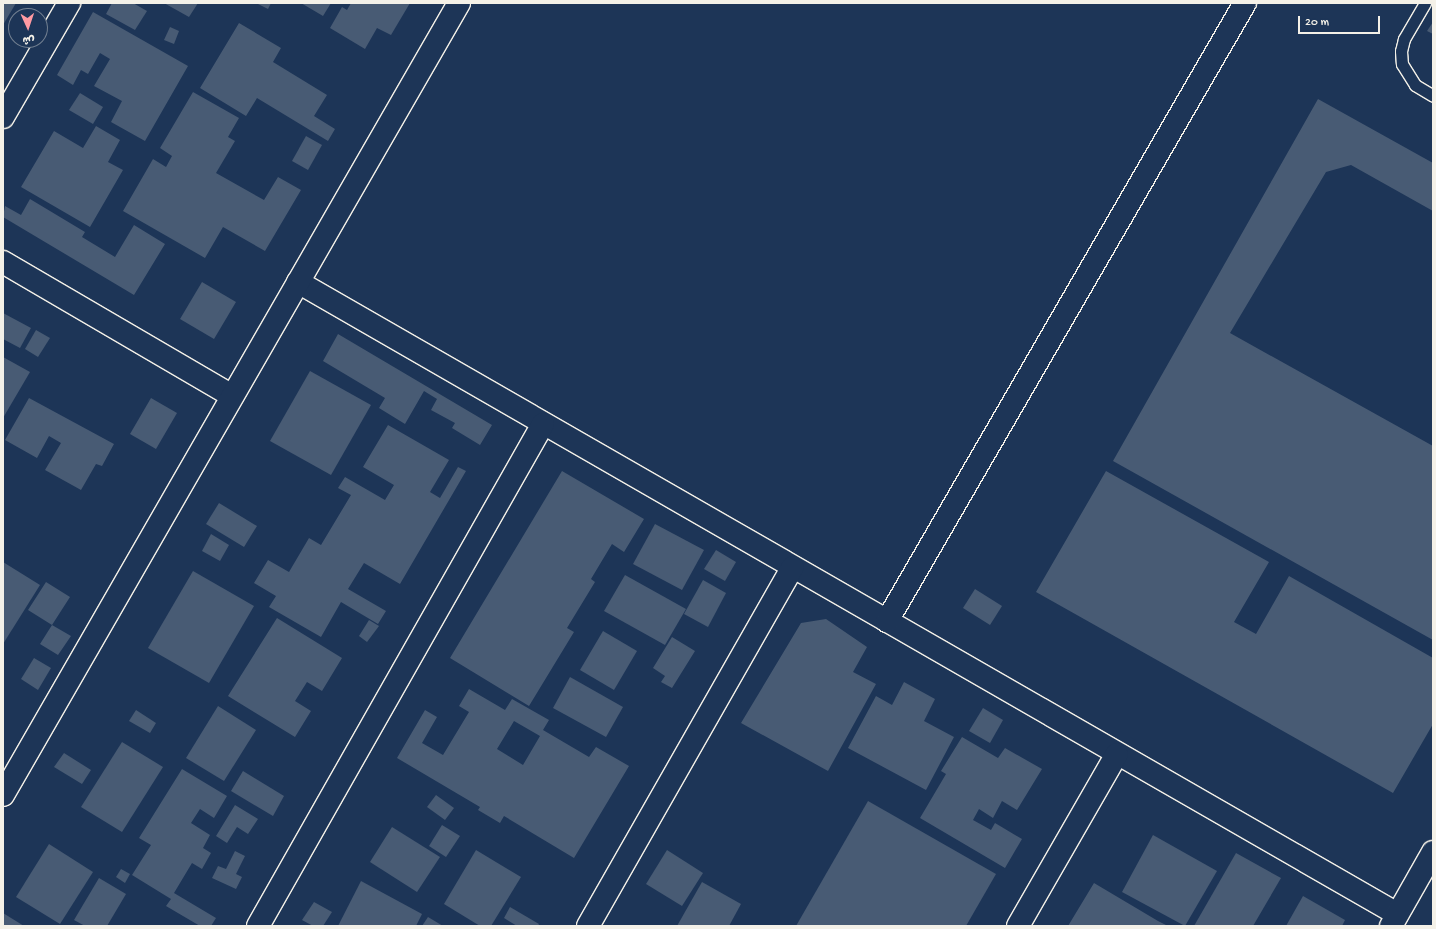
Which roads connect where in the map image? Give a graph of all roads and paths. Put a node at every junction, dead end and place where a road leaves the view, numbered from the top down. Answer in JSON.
{"nodes":[{"id":1,"x":69,"y":3,"type":"edge"},
{"id":2,"x":459,"y":3,"type":"edge"},
{"id":3,"x":1245,"y":3,"type":"edge"},
{"id":4,"x":1424,"y":3,"type":"edge"},
{"id":5,"x":1433,"y":96,"type":"edge"},
{"id":6,"x":3,"y":117,"type":"edge"},
{"id":7,"x":3,"y":262,"type":"edge"},
{"id":8,"x":298,"y":282,"type":"junction"},
{"id":9,"x":231,"y":395,"type":"junction"},
{"id":10,"x":543,"y":424,"type":"junction"},
{"id":11,"x":793,"y":568,"type":"junction"},
{"id":12,"x":887,"y":621,"type":"junction"},
{"id":13,"x":1117,"y":754,"type":"junction"},
{"id":14,"x":3,"y":795,"type":"edge"},
{"id":15,"x":1433,"y":852,"type":"edge"},
{"id":16,"x":1394,"y":920,"type":"edge"},
{"id":17,"x":258,"y":926,"type":"edge"},
{"id":18,"x":588,"y":926,"type":"edge"},
{"id":19,"x":1018,"y":926,"type":"edge"}],
"edges":[{"from":1,"to":6,"type":"street"},
{"from":2,"to":8,"type":"street"},
{"from":3,"to":12,"type":"street"},
{"from":4,"to":5,"type":"lane"},
{"from":7,"to":9,"type":"street"},
{"from":8,"to":9,"type":"street"},
{"from":8,"to":10,"type":"street"},
{"from":9,"to":14,"type":"street"},
{"from":10,"to":11,"type":"street"},
{"from":10,"to":17,"type":"street"},
{"from":11,"to":12,"type":"street"},
{"from":11,"to":18,"type":"street"},
{"from":12,"to":13,"type":"street"},
{"from":13,"to":16,"type":"street"},
{"from":13,"to":19,"type":"street"},
{"from":15,"to":16,"type":"street"}]}
